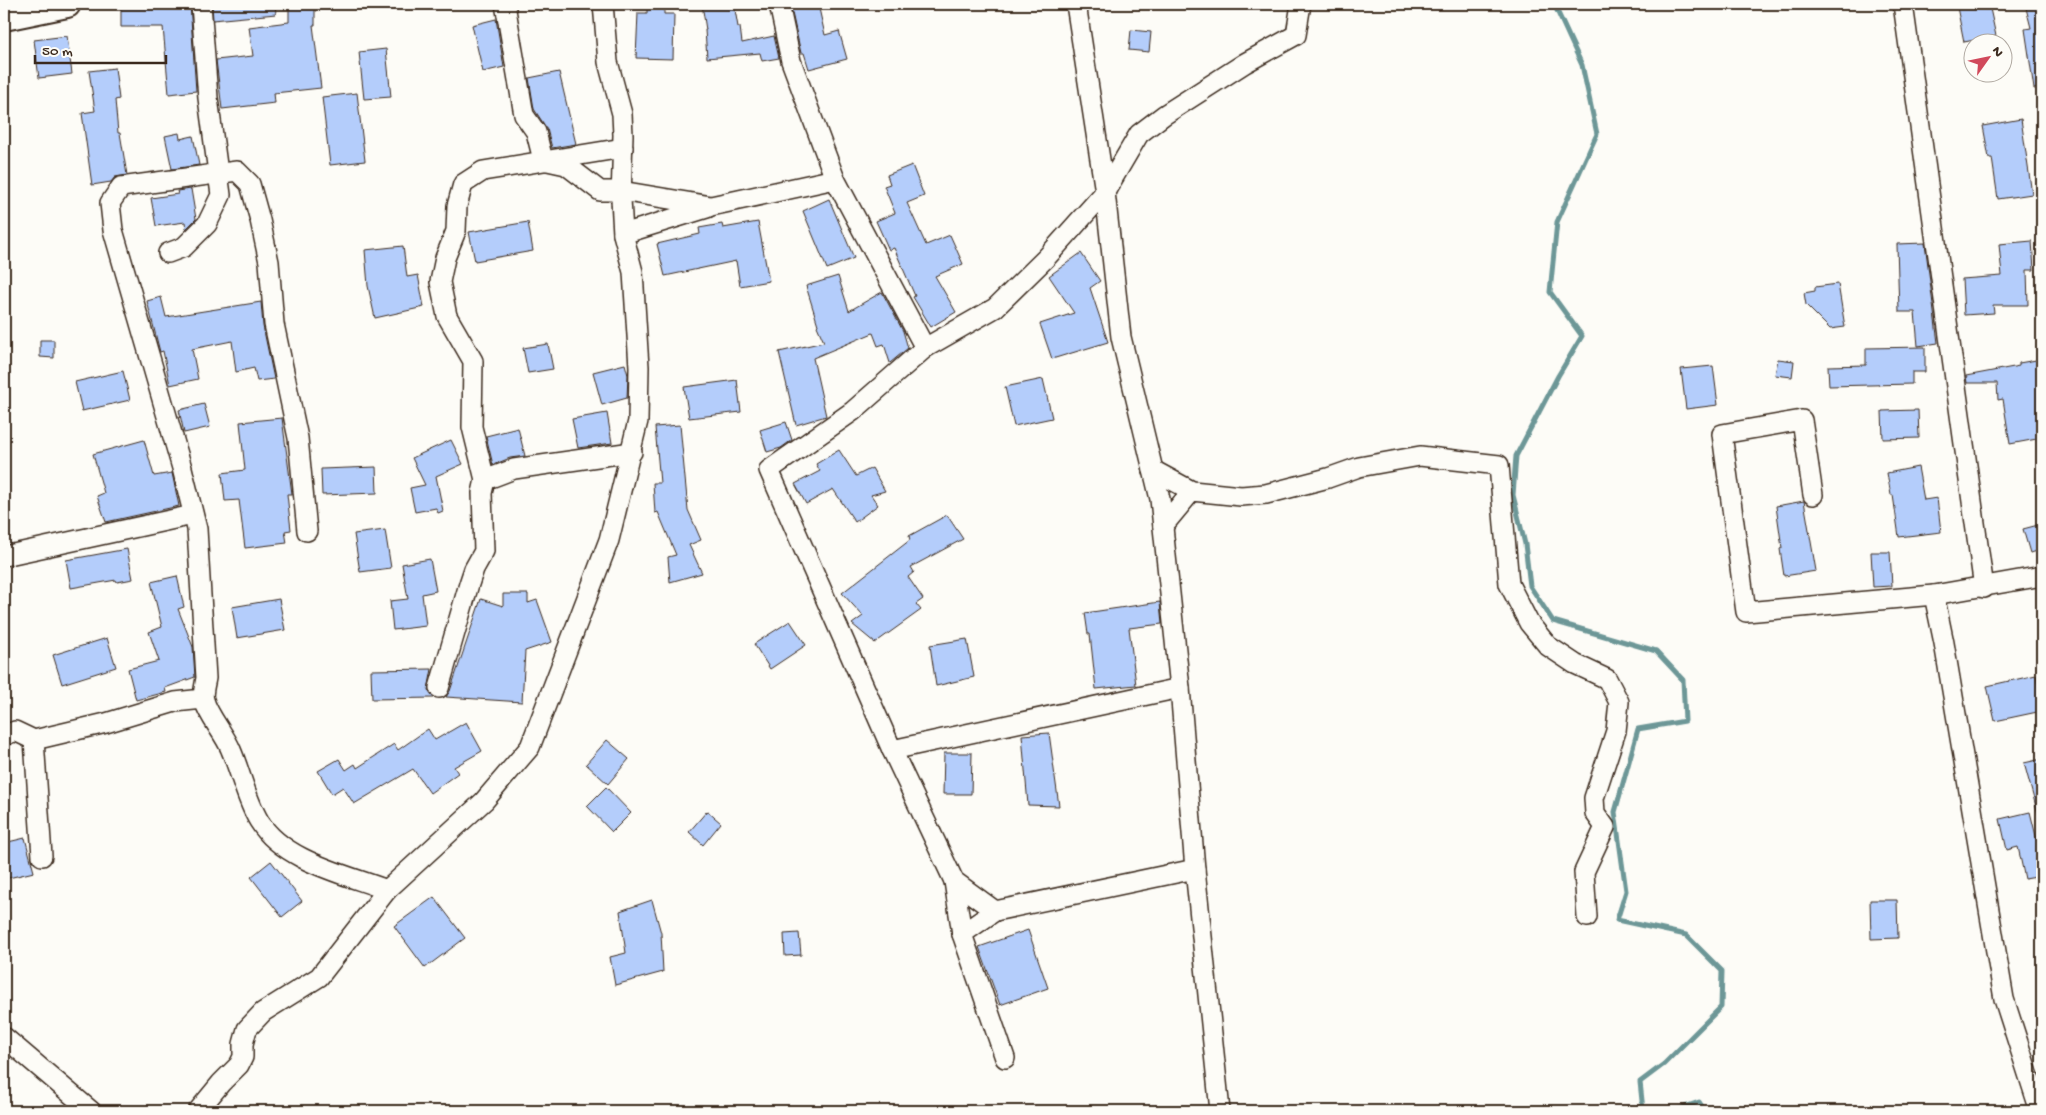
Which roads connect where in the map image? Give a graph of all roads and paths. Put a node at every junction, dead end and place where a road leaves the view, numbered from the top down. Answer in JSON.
{"nodes":[{"id":1,"x":67,"y":4,"type":"edge"},
{"id":2,"x":202,"y":4,"type":"edge"},
{"id":3,"x":505,"y":4,"type":"edge"},
{"id":4,"x":603,"y":4,"type":"edge"},
{"id":5,"x":779,"y":4,"type":"edge"},
{"id":6,"x":1076,"y":4,"type":"edge"},
{"id":7,"x":1301,"y":4,"type":"edge"},
{"id":8,"x":1903,"y":4,"type":"edge"},
{"id":9,"x":4,"y":17,"type":"edge"},
{"id":10,"x":623,"y":148,"type":"junction"},
{"id":11,"x":543,"y":160,"type":"junction"},
{"id":12,"x":218,"y":173,"type":"junction"},
{"id":13,"x":835,"y":180,"type":"junction"},
{"id":14,"x":621,"y":191,"type":"junction"},
{"id":15,"x":1105,"y":192,"type":"junction"},
{"id":16,"x":711,"y":206,"type":"junction"},
{"id":17,"x":623,"y":234,"type":"junction"},
{"id":18,"x":168,"y":253,"type":"dead end"},
{"id":19,"x":925,"y":348,"type":"junction"},
{"id":20,"x":632,"y":452,"type":"junction"},
{"id":21,"x":1153,"y":470,"type":"junction"},
{"id":22,"x":485,"y":480,"type":"junction"},
{"id":23,"x":1192,"y":492,"type":"junction"},
{"id":24,"x":1813,"y":495,"type":"dead end"},
{"id":25,"x":193,"y":515,"type":"junction"},
{"id":26,"x":1163,"y":526,"type":"junction"},
{"id":27,"x":307,"y":530,"type":"dead end"},
{"id":28,"x":4,"y":556,"type":"edge"},
{"id":29,"x":2042,"y":576,"type":"edge"},
{"id":30,"x":1984,"y":588,"type":"junction"},
{"id":31,"x":1934,"y":595,"type":"junction"},
{"id":32,"x":440,"y":688,"type":"dead end"},
{"id":33,"x":1180,"y":688,"type":"junction"},
{"id":34,"x":203,"y":700,"type":"junction"},
{"id":35,"x":7,"y":729,"type":"edge"},
{"id":36,"x":34,"y":740,"type":"junction"},
{"id":37,"x":892,"y":750,"type":"junction"},
{"id":38,"x":42,"y":856,"type":"dead end"},
{"id":39,"x":1196,"y":869,"type":"junction"},
{"id":40,"x":954,"y":881,"type":"junction"},
{"id":41,"x":387,"y":890,"type":"junction"},
{"id":42,"x":996,"y":911,"type":"junction"},
{"id":43,"x":1587,"y":917,"type":"dead end"},
{"id":44,"x":962,"y":934,"type":"junction"},
{"id":45,"x":4,"y":1037,"type":"edge"},
{"id":46,"x":1005,"y":1058,"type":"dead end"},
{"id":47,"x":91,"y":1111,"type":"edge"},
{"id":48,"x":198,"y":1111,"type":"edge"},
{"id":49,"x":1220,"y":1111,"type":"edge"},
{"id":50,"x":2040,"y":1111,"type":"edge"}],
"edges":[{"from":1,"to":9,"type":"street"},
{"from":2,"to":12,"type":"street"},
{"from":3,"to":11,"type":"street"},
{"from":4,"to":10,"type":"street"},
{"from":5,"to":13,"type":"street"},
{"from":6,"to":15,"type":"street"},
{"from":7,"to":15,"type":"street"},
{"from":8,"to":30,"type":"street"},
{"from":10,"to":11,"type":"street"},
{"from":10,"to":14,"type":"street"},
{"from":11,"to":14,"type":"street"},
{"from":11,"to":22,"type":"street"},
{"from":12,"to":18,"type":"street"},
{"from":12,"to":25,"type":"street"},
{"from":12,"to":27,"type":"street"},
{"from":13,"to":16,"type":"street"},
{"from":13,"to":19,"type":"street"},
{"from":14,"to":16,"type":"street"},
{"from":14,"to":17,"type":"street"},
{"from":15,"to":19,"type":"street"},
{"from":15,"to":21,"type":"street"},
{"from":16,"to":17,"type":"street"},
{"from":17,"to":20,"type":"street"},
{"from":19,"to":37,"type":"street"},
{"from":20,"to":22,"type":"street"},
{"from":20,"to":41,"type":"street"},
{"from":21,"to":23,"type":"street"},
{"from":21,"to":26,"type":"street"},
{"from":22,"to":32,"type":"street"},
{"from":23,"to":26,"type":"street"},
{"from":23,"to":43,"type":"street"},
{"from":24,"to":31,"type":"street"},
{"from":25,"to":28,"type":"street"},
{"from":25,"to":34,"type":"street"},
{"from":26,"to":33,"type":"street"},
{"from":29,"to":30,"type":"street"},
{"from":30,"to":31,"type":"street"},
{"from":31,"to":50,"type":"street"},
{"from":33,"to":37,"type":"street"},
{"from":33,"to":39,"type":"street"},
{"from":34,"to":36,"type":"street"},
{"from":34,"to":41,"type":"street"},
{"from":35,"to":36,"type":"street"},
{"from":36,"to":38,"type":"street"},
{"from":37,"to":40,"type":"street"},
{"from":39,"to":42,"type":"street"},
{"from":39,"to":49,"type":"street"},
{"from":40,"to":42,"type":"street"},
{"from":40,"to":44,"type":"street"},
{"from":41,"to":48,"type":"street"},
{"from":42,"to":44,"type":"street"},
{"from":44,"to":46,"type":"street"},
{"from":45,"to":47,"type":"street"}]}
